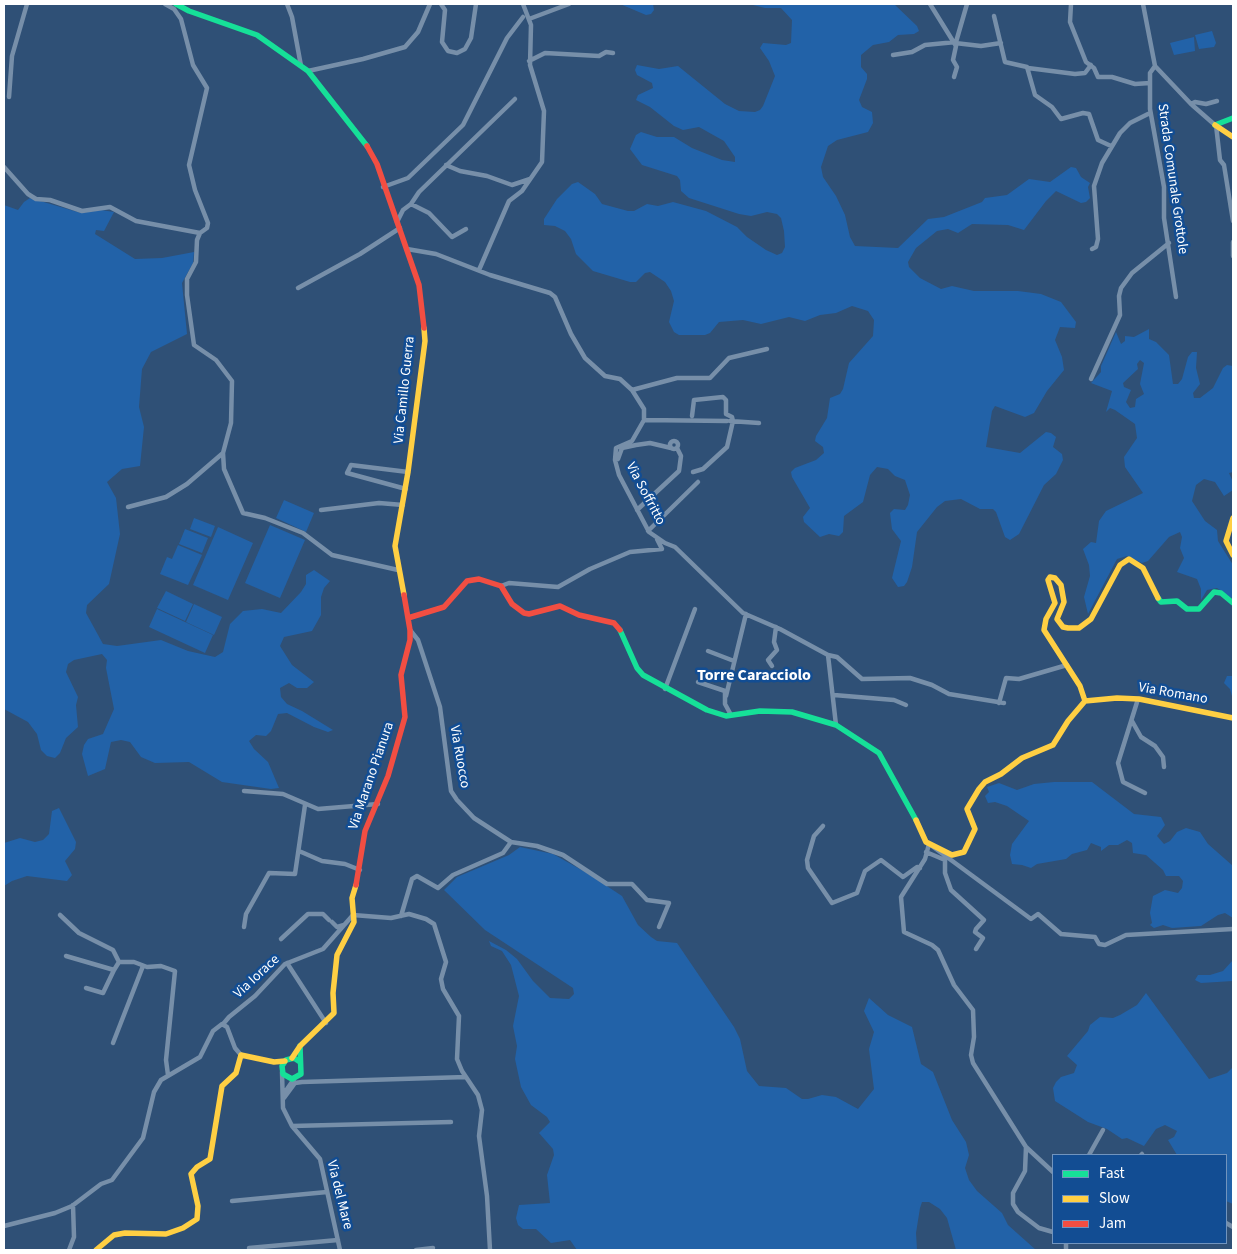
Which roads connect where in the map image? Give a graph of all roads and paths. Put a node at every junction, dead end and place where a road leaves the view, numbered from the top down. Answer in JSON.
{"nodes":[{"id":1,"x":27,"y":4,"type":"edge"},
{"id":2,"x":165,"y":4,"type":"edge"},
{"id":3,"x":176,"y":4,"type":"edge"},
{"id":4,"x":287,"y":4,"type":"edge"},
{"id":5,"x":430,"y":4,"type":"edge"},
{"id":6,"x":441,"y":4,"type":"edge"},
{"id":7,"x":476,"y":4,"type":"edge"},
{"id":8,"x":524,"y":4,"type":"edge"},
{"id":9,"x":568,"y":4,"type":"edge"},
{"id":10,"x":930,"y":4,"type":"edge"},
{"id":11,"x":966,"y":4,"type":"edge"},
{"id":12,"x":1071,"y":4,"type":"edge"},
{"id":13,"x":1143,"y":4,"type":"edge"},
{"id":14,"x":994,"y":16,"type":"dead end"},
{"id":15,"x":523,"y":17,"type":"dead end"},
{"id":16,"x":529,"y":19,"type":"junction"},
{"id":17,"x":954,"y":43,"type":"junction"},
{"id":18,"x":1001,"y":43,"type":"junction"},
{"id":19,"x":613,"y":53,"type":"dead end"},
{"id":20,"x":893,"y":55,"type":"dead end"},
{"id":21,"x":529,"y":60,"type":"junction"},
{"id":22,"x":1091,"y":65,"type":"junction"},
{"id":23,"x":301,"y":66,"type":"junction"},
{"id":24,"x":1155,"y":66,"type":"junction"},
{"id":25,"x":1028,"y":68,"type":"junction"},
{"id":26,"x":308,"y":72,"type":"junction"},
{"id":27,"x":954,"y":77,"type":"dead end"},
{"id":28,"x":1150,"y":83,"type":"junction"},
{"id":29,"x":9,"y":97,"type":"dead end"},
{"id":30,"x":515,"y":99,"type":"dead end"},
{"id":31,"x":1216,"y":101,"type":"dead end"},
{"id":32,"x":1191,"y":104,"type":"junction"},
{"id":33,"x":1150,"y":113,"type":"junction"},
{"id":34,"x":1233,"y":118,"type":"edge"},
{"id":35,"x":1215,"y":125,"type":"junction"},
{"id":36,"x":1233,"y":138,"type":"edge"},
{"id":37,"x":1110,"y":146,"type":"junction"},
{"id":38,"x":446,"y":165,"type":"junction"},
{"id":39,"x":4,"y":167,"type":"edge"},
{"id":40,"x":532,"y":178,"type":"junction"},
{"id":41,"x":383,"y":188,"type":"junction"},
{"id":42,"x":411,"y":204,"type":"junction"},
{"id":43,"x":1233,"y":221,"type":"edge"},
{"id":44,"x":398,"y":225,"type":"junction"},
{"id":45,"x":466,"y":229,"type":"dead end"},
{"id":46,"x":200,"y":233,"type":"junction"},
{"id":47,"x":1233,"y":242,"type":"edge"},
{"id":48,"x":1169,"y":243,"type":"junction"},
{"id":49,"x":407,"y":248,"type":"junction"},
{"id":50,"x":1092,"y":249,"type":"dead end"},
{"id":51,"x":1233,"y":256,"type":"edge"},
{"id":52,"x":479,"y":270,"type":"junction"},
{"id":53,"x":298,"y":288,"type":"dead end"},
{"id":54,"x":1176,"y":297,"type":"dead end"},
{"id":55,"x":767,"y":349,"type":"dead end"},
{"id":56,"x":1091,"y":379,"type":"dead end"},
{"id":57,"x":632,"y":390,"type":"junction"},
{"id":58,"x":692,"y":416,"type":"dead end"},
{"id":59,"x":644,"y":420,"type":"junction"},
{"id":60,"x":730,"y":421,"type":"junction"},
{"id":61,"x":759,"y":423,"type":"dead end"},
{"id":62,"x":223,"y":453,"type":"junction"},
{"id":63,"x":615,"y":460,"type":"junction"},
{"id":64,"x":408,"y":472,"type":"junction"},
{"id":65,"x":693,"y":472,"type":"dead end"},
{"id":66,"x":698,"y":482,"type":"dead end"},
{"id":67,"x":406,"y":489,"type":"junction"},
{"id":68,"x":402,"y":505,"type":"junction"},
{"id":69,"x":128,"y":507,"type":"dead end"},
{"id":70,"x":321,"y":510,"type":"dead end"},
{"id":71,"x":637,"y":510,"type":"junction"},
{"id":72,"x":1233,"y":518,"type":"edge"},
{"id":73,"x":648,"y":531,"type":"junction"},
{"id":74,"x":656,"y":538,"type":"junction"},
{"id":75,"x":1233,"y":555,"type":"edge"},
{"id":76,"x":398,"y":570,"type":"junction"},
{"id":77,"x":501,"y":586,"type":"junction"},
{"id":78,"x":1233,"y":603,"type":"edge"},
{"id":79,"x":695,"y":609,"type":"dead end"},
{"id":80,"x":746,"y":614,"type":"junction"},
{"id":81,"x":408,"y":618,"type":"junction"},
{"id":82,"x":776,"y":627,"type":"junction"},
{"id":83,"x":410,"y":630,"type":"junction"},
{"id":84,"x":708,"y":651,"type":"dead end"},
{"id":85,"x":828,"y":655,"type":"junction"},
{"id":86,"x":734,"y":661,"type":"junction"},
{"id":87,"x":1067,"y":665,"type":"junction"},
{"id":88,"x":772,"y":666,"type":"dead end"},
{"id":89,"x":698,"y":682,"type":"dead end"},
{"id":90,"x":665,"y":689,"type":"junction"},
{"id":91,"x":834,"y":695,"type":"junction"},
{"id":92,"x":726,"y":696,"type":"junction"},
{"id":93,"x":1138,"y":699,"type":"junction"},
{"id":94,"x":1085,"y":701,"type":"junction"},
{"id":95,"x":906,"y":705,"type":"dead end"},
{"id":96,"x":731,"y":715,"type":"junction"},
{"id":97,"x":1233,"y":718,"type":"edge"},
{"id":98,"x":1132,"y":721,"type":"junction"},
{"id":99,"x":836,"y":725,"type":"junction"},
{"id":100,"x":1164,"y":767,"type":"dead end"},
{"id":101,"x":244,"y":791,"type":"dead end"},
{"id":102,"x":1145,"y":793,"type":"dead end"},
{"id":103,"x":378,"y":804,"type":"junction"},
{"id":104,"x":305,"y":805,"type":"junction"},
{"id":105,"x":823,"y":826,"type":"dead end"},
{"id":106,"x":511,"y":842,"type":"junction"},
{"id":107,"x":930,"y":845,"type":"junction"},
{"id":108,"x":299,"y":851,"type":"junction"},
{"id":109,"x":926,"y":852,"type":"junction"},
{"id":110,"x":920,"y":868,"type":"junction"},
{"id":111,"x":360,"y":870,"type":"junction"},
{"id":112,"x":60,"y":915,"type":"dead end"},
{"id":113,"x":353,"y":915,"type":"junction"},
{"id":114,"x":401,"y":916,"type":"junction"},
{"id":115,"x":346,"y":924,"type":"junction"},
{"id":116,"x":244,"y":927,"type":"dead end"},
{"id":117,"x":659,"y":927,"type":"dead end"},
{"id":118,"x":1233,"y":929,"type":"edge"},
{"id":119,"x":281,"y":939,"type":"dead end"},
{"id":120,"x":976,"y":949,"type":"dead end"},
{"id":121,"x":66,"y":956,"type":"dead end"},
{"id":122,"x":119,"y":962,"type":"junction"},
{"id":123,"x":287,"y":963,"type":"junction"},
{"id":124,"x":144,"y":966,"type":"junction"},
{"id":125,"x":114,"y":970,"type":"junction"},
{"id":126,"x":86,"y":988,"type":"dead end"},
{"id":127,"x":326,"y":1023,"type":"junction"},
{"id":128,"x":224,"y":1024,"type":"junction"},
{"id":129,"x":113,"y":1043,"type":"dead end"},
{"id":130,"x":300,"y":1046,"type":"junction"},
{"id":131,"x":241,"y":1055,"type":"junction"},
{"id":132,"x":292,"y":1058,"type":"junction"},
{"id":133,"x":285,"y":1061,"type":"junction"},
{"id":134,"x":274,"y":1062,"type":"junction"},
{"id":135,"x":300,"y":1062,"type":"junction"},
{"id":136,"x":282,"y":1071,"type":"junction"},
{"id":137,"x":168,"y":1075,"type":"junction"},
{"id":138,"x":466,"y":1077,"type":"junction"},
{"id":139,"x":294,"y":1079,"type":"junction"},
{"id":140,"x":283,"y":1098,"type":"junction"},
{"id":141,"x":451,"y":1122,"type":"dead end"},
{"id":142,"x":292,"y":1126,"type":"junction"},
{"id":143,"x":1103,"y":1130,"type":"dead end"},
{"id":144,"x":1026,"y":1147,"type":"junction"},
{"id":145,"x":1090,"y":1154,"type":"edge"},
{"id":146,"x":1052,"y":1171,"type":"edge"},
{"id":147,"x":328,"y":1192,"type":"junction"},
{"id":148,"x":232,"y":1201,"type":"dead end"},
{"id":149,"x":73,"y":1205,"type":"junction"},
{"id":150,"x":4,"y":1226,"type":"edge"},
{"id":151,"x":1052,"y":1232,"type":"edge"},
{"id":152,"x":338,"y":1240,"type":"junction"},
{"id":153,"x":298,"y":1244,"type":"junction"},
{"id":154,"x":249,"y":1248,"type":"dead end"},
{"id":155,"x":433,"y":1248,"type":"dead end"},
{"id":156,"x":69,"y":1250,"type":"edge"},
{"id":157,"x":96,"y":1250,"type":"edge"},
{"id":158,"x":299,"y":1250,"type":"edge"},
{"id":159,"x":340,"y":1250,"type":"edge"},
{"id":160,"x":416,"y":1250,"type":"edge"},
{"id":161,"x":490,"y":1250,"type":"edge"}],
"edges":[{"from":1,"to":29,"type":"street"},
{"from":2,"to":46,"type":"street"},
{"from":3,"to":23,"type":"street","name":"Via Camillo Guerra"},
{"from":4,"to":23,"type":"street"},
{"from":5,"to":26,"type":"street"},
{"from":6,"to":7,"type":"street"},
{"from":8,"to":16,"type":"street"},
{"from":9,"to":16,"type":"street"},
{"from":10,"to":17,"type":"street"},
{"from":11,"to":17,"type":"street"},
{"from":12,"to":22,"type":"street"},
{"from":13,"to":24,"type":"street"},
{"from":14,"to":18,"type":"street"},
{"from":15,"to":41,"type":"street"},
{"from":16,"to":21,"type":"street"},
{"from":17,"to":18,"type":"street"},
{"from":17,"to":20,"type":"street"},
{"from":17,"to":27,"type":"street"},
{"from":18,"to":25,"type":"street"},
{"from":19,"to":21,"type":"street"},
{"from":21,"to":40,"type":"street"},
{"from":22,"to":25,"type":"street"},
{"from":22,"to":28,"type":"street"},
{"from":23,"to":26,"type":"street","name":"Via Camillo Guerra"},
{"from":24,"to":28,"type":"street","name":"Strada Comunale Grottole"},
{"from":24,"to":32,"type":"street"},
{"from":25,"to":37,"type":"street"},
{"from":26,"to":41,"type":"street","name":"Via Camillo Guerra"},
{"from":28,"to":33,"type":"street","name":"Strada Comunale Grottole"},
{"from":30,"to":38,"type":"street"},
{"from":31,"to":32,"type":"street"},
{"from":32,"to":35,"type":"street"},
{"from":33,"to":37,"type":"street"},
{"from":33,"to":48,"type":"street","name":"Strada Comunale Grottole"},
{"from":34,"to":35,"type":"street"},
{"from":35,"to":36,"type":"street"},
{"from":35,"to":43,"type":"street"},
{"from":37,"to":50,"type":"street"},
{"from":38,"to":40,"type":"street"},
{"from":38,"to":42,"type":"street"},
{"from":39,"to":46,"type":"street"},
{"from":40,"to":52,"type":"street"},
{"from":41,"to":44,"type":"street","name":"Via Camillo Guerra"},
{"from":42,"to":44,"type":"street"},
{"from":42,"to":45,"type":"street"},
{"from":44,"to":49,"type":"street","name":"Via Camillo Guerra"},
{"from":44,"to":53,"type":"street"},
{"from":46,"to":62,"type":"street"},
{"from":47,"to":51,"type":"street"},
{"from":48,"to":54,"type":"street","name":"Strada Comunale Grottole"},
{"from":48,"to":56,"type":"street"},
{"from":49,"to":52,"type":"street"},
{"from":49,"to":64,"type":"street","name":"Via Camillo Guerra"},
{"from":52,"to":57,"type":"street"},
{"from":55,"to":57,"type":"street"},
{"from":57,"to":59,"type":"street"},
{"from":58,"to":60,"type":"street"},
{"from":59,"to":60,"type":"street"},
{"from":59,"to":63,"type":"street","name":"Via Soffritto"},
{"from":60,"to":61,"type":"street"},
{"from":60,"to":65,"type":"street"},
{"from":62,"to":69,"type":"street"},
{"from":62,"to":76,"type":"street"},
{"from":63,"to":71,"type":"street","name":"Via Soffritto"},
{"from":63,"to":71,"type":"street"},
{"from":64,"to":67,"type":"street","name":"Via Camillo Guerra"},
{"from":64,"to":67,"type":"street"},
{"from":66,"to":73,"type":"street"},
{"from":67,"to":68,"type":"street","name":"Via Camillo Guerra"},
{"from":68,"to":70,"type":"street"},
{"from":68,"to":76,"type":"street","name":"Via Camillo Guerra"},
{"from":71,"to":73,"type":"street","name":"Via Soffritto"},
{"from":72,"to":75,"type":"street"},
{"from":73,"to":74,"type":"street","name":"Via Soffritto"},
{"from":74,"to":77,"type":"street"},
{"from":74,"to":80,"type":"street","name":"Via Soffritto"},
{"from":76,"to":81,"type":"street","name":"Via Camillo Guerra"},
{"from":77,"to":81,"type":"street"},
{"from":77,"to":90,"type":"street"},
{"from":78,"to":87,"type":"street"},
{"from":79,"to":90,"type":"street"},
{"from":80,"to":82,"type":"street","name":"Via Soffritto"},
{"from":80,"to":86,"type":"street"},
{"from":81,"to":83,"type":"street","name":"Via Marano Pianura"},
{"from":82,"to":85,"type":"street","name":"Via Soffritto"},
{"from":82,"to":88,"type":"street"},
{"from":83,"to":103,"type":"street","name":"Via Marano Pianura"},
{"from":83,"to":106,"type":"street","name":"Via Ruocco"},
{"from":84,"to":86,"type":"street"},
{"from":85,"to":87,"type":"street","name":"Via Soffritto"},
{"from":85,"to":91,"type":"street"},
{"from":86,"to":92,"type":"street"},
{"from":87,"to":94,"type":"street"},
{"from":89,"to":92,"type":"street"},
{"from":90,"to":96,"type":"street"},
{"from":91,"to":95,"type":"street"},
{"from":91,"to":99,"type":"street"},
{"from":92,"to":96,"type":"street"},
{"from":93,"to":94,"type":"street","name":"Via Romano"},
{"from":93,"to":97,"type":"street","name":"Via Romano"},
{"from":93,"to":98,"type":"street"},
{"from":94,"to":107,"type":"street"},
{"from":96,"to":99,"type":"street"},
{"from":98,"to":100,"type":"street"},
{"from":98,"to":102,"type":"street"},
{"from":99,"to":107,"type":"street"},
{"from":101,"to":104,"type":"street"},
{"from":103,"to":104,"type":"street"},
{"from":103,"to":111,"type":"street","name":"Via Marano Pianura"},
{"from":104,"to":108,"type":"street"},
{"from":105,"to":110,"type":"street"},
{"from":106,"to":114,"type":"street"},
{"from":106,"to":117,"type":"street","name":"Via Ruocco"},
{"from":107,"to":109,"type":"street"},
{"from":107,"to":118,"type":"street"},
{"from":108,"to":111,"type":"street"},
{"from":108,"to":116,"type":"street"},
{"from":109,"to":110,"type":"street"},
{"from":109,"to":120,"type":"street"},
{"from":110,"to":144,"type":"street"},
{"from":111,"to":113,"type":"street","name":"Via Marano Pianura"},
{"from":112,"to":122,"type":"street"},
{"from":113,"to":114,"type":"street"},
{"from":113,"to":115,"type":"street","name":"Via Iorace"},
{"from":113,"to":127,"type":"street","name":"Via Marano Pianura"},
{"from":114,"to":138,"type":"street"},
{"from":115,"to":119,"type":"street"},
{"from":115,"to":123,"type":"street","name":"Via Iorace"},
{"from":121,"to":125,"type":"street"},
{"from":122,"to":124,"type":"street"},
{"from":122,"to":125,"type":"street"},
{"from":123,"to":127,"type":"street"},
{"from":123,"to":128,"type":"street","name":"Via Iorace"},
{"from":124,"to":129,"type":"street"},
{"from":124,"to":137,"type":"street"},
{"from":125,"to":126,"type":"street"},
{"from":127,"to":130,"type":"street"},
{"from":128,"to":131,"type":"street"},
{"from":128,"to":137,"type":"street","name":"Via Iorace"},
{"from":130,"to":132,"type":"street"},
{"from":130,"to":135,"type":"street"},
{"from":131,"to":134,"type":"street"},
{"from":131,"to":157,"type":"street"},
{"from":132,"to":133,"type":"street"},
{"from":132,"to":135,"type":"street"},
{"from":133,"to":134,"type":"street"},
{"from":133,"to":136,"type":"street"},
{"from":134,"to":136,"type":"street"},
{"from":135,"to":139,"type":"street"},
{"from":136,"to":139,"type":"street"},
{"from":136,"to":140,"type":"street","name":"Via del Mare"},
{"from":137,"to":149,"type":"street"},
{"from":138,"to":140,"type":"street"},
{"from":138,"to":161,"type":"street"},
{"from":139,"to":140,"type":"street"},
{"from":140,"to":142,"type":"street","name":"Via del Mare"},
{"from":141,"to":142,"type":"street"},
{"from":142,"to":147,"type":"street","name":"Via del Mare"},
{"from":143,"to":145,"type":"street"},
{"from":144,"to":146,"type":"street"},
{"from":144,"to":151,"type":"street"},
{"from":147,"to":148,"type":"street"},
{"from":147,"to":152,"type":"street","name":"Via del Mare"},
{"from":149,"to":150,"type":"street"},
{"from":149,"to":156,"type":"street"},
{"from":152,"to":153,"type":"street"},
{"from":152,"to":159,"type":"street","name":"Via del Mare"},
{"from":153,"to":154,"type":"street"},
{"from":153,"to":158,"type":"street"},
{"from":155,"to":160,"type":"street"}]}
